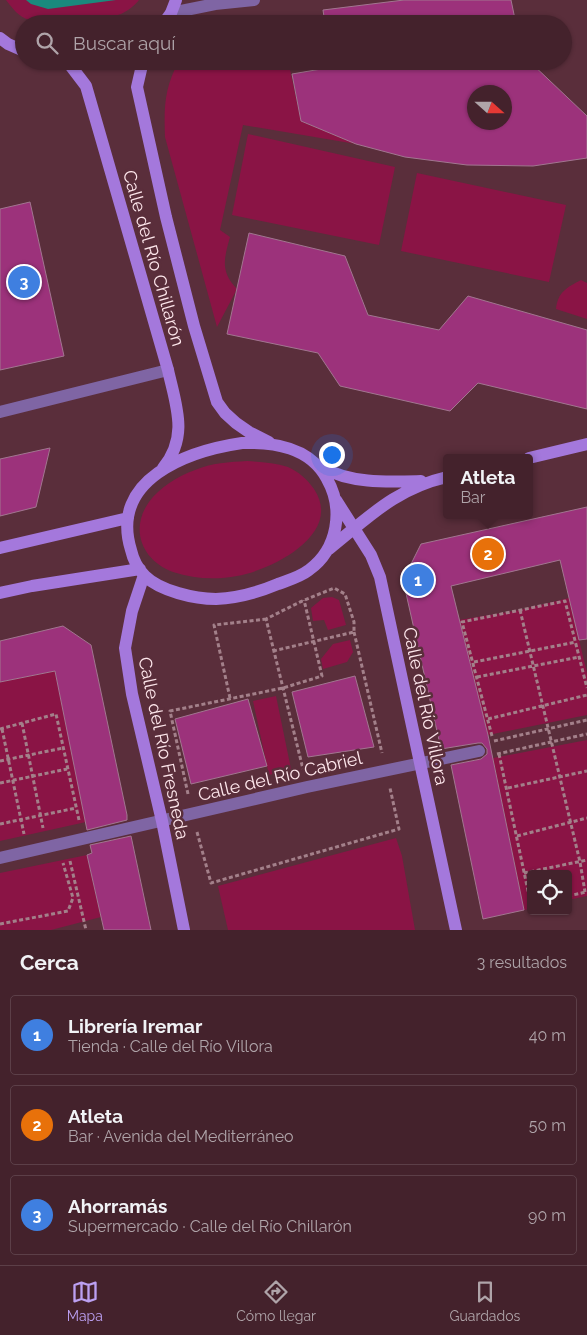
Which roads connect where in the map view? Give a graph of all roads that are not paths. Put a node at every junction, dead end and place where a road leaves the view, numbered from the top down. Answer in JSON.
{"nodes":[{"id":1,"x":176,"y":0,"type":"edge"},
{"id":2,"x":254,"y":0,"type":"edge"},
{"id":3,"x":171,"y":13,"type":"joint"},
{"id":4,"x":3,"y":43,"type":"edge"},
{"id":5,"x":15,"y":48,"type":"edge"},
{"id":6,"x":74,"y":70,"type":"edge"},
{"id":7,"x":141,"y":70,"type":"edge"},
{"id":8,"x":168,"y":370,"type":"junction"},
{"id":9,"x":0,"y":412,"type":"edge"},
{"id":10,"x":271,"y":443,"type":"junction"},
{"id":11,"x":587,"y":444,"type":"edge"},
{"id":12,"x":533,"y":457,"type":"edge"},
{"id":13,"x":317,"y":465,"type":"junction"},
{"id":14,"x":162,"y":468,"type":"junction"},
{"id":15,"x":443,"y":478,"type":"edge"},
{"id":16,"x":428,"y":481,"type":"junction"},
{"id":17,"x":336,"y":499,"type":"junction"},
{"id":18,"x":128,"y":518,"type":"junction"},
{"id":19,"x":354,"y":527,"type":"junction"},
{"id":20,"x":0,"y":548,"type":"edge"},
{"id":21,"x":327,"y":550,"type":"junction"},
{"id":22,"x":142,"y":572,"type":"junction"},
{"id":23,"x":0,"y":593,"type":"edge"},
{"id":24,"x":485,"y":750,"type":"road end"},
{"id":25,"x":420,"y":763,"type":"junction"},
{"id":26,"x":162,"y":821,"type":"junction"},
{"id":27,"x":0,"y":858,"type":"edge"},
{"id":28,"x":184,"y":930,"type":"edge"},
{"id":29,"x":456,"y":930,"type":"edge"}],
"edges":[{"from":1,"to":3,"type":"street"},
{"from":2,"to":3,"type":"street"},
{"from":4,"to":5,"type":"street"},
{"from":6,"to":8,"type":"street","name":"Calle del Río Chillarón"},
{"from":7,"to":10,"type":"street","name":"Calle del Río Chillarón"},
{"from":8,"to":9,"type":"street"},
{"from":8,"to":14,"type":"street","name":"Calle del Río Chillarón"},
{"from":10,"to":13,"type":"street"},
{"from":10,"to":14,"type":"street"},
{"from":11,"to":12,"type":"street"},
{"from":13,"to":16,"type":"street"},
{"from":13,"to":17,"type":"street","name":"Calle del Río Villora"},
{"from":14,"to":18,"type":"street"},
{"from":15,"to":16,"type":"street"},
{"from":16,"to":19,"type":"street"},
{"from":17,"to":19,"type":"street","name":"Calle del Río Villora"},
{"from":17,"to":21,"type":"street"},
{"from":18,"to":20,"type":"street"},
{"from":18,"to":22,"type":"street"},
{"from":19,"to":21,"type":"street"},
{"from":19,"to":25,"type":"street","name":"Calle del Río Villora"},
{"from":21,"to":22,"type":"street"},
{"from":22,"to":23,"type":"street"},
{"from":22,"to":26,"type":"street","name":"Calle del Río Fresneda"},
{"from":24,"to":25,"type":"street","name":"Calle del Río Cabriel"},
{"from":25,"to":26,"type":"street","name":"Calle del Río Cabriel"},
{"from":25,"to":29,"type":"street","name":"Calle del Río Villora"},
{"from":26,"to":27,"type":"street","name":"Calle del Río Cabriel"},
{"from":26,"to":28,"type":"street","name":"Calle del Río Fresneda"}]}
